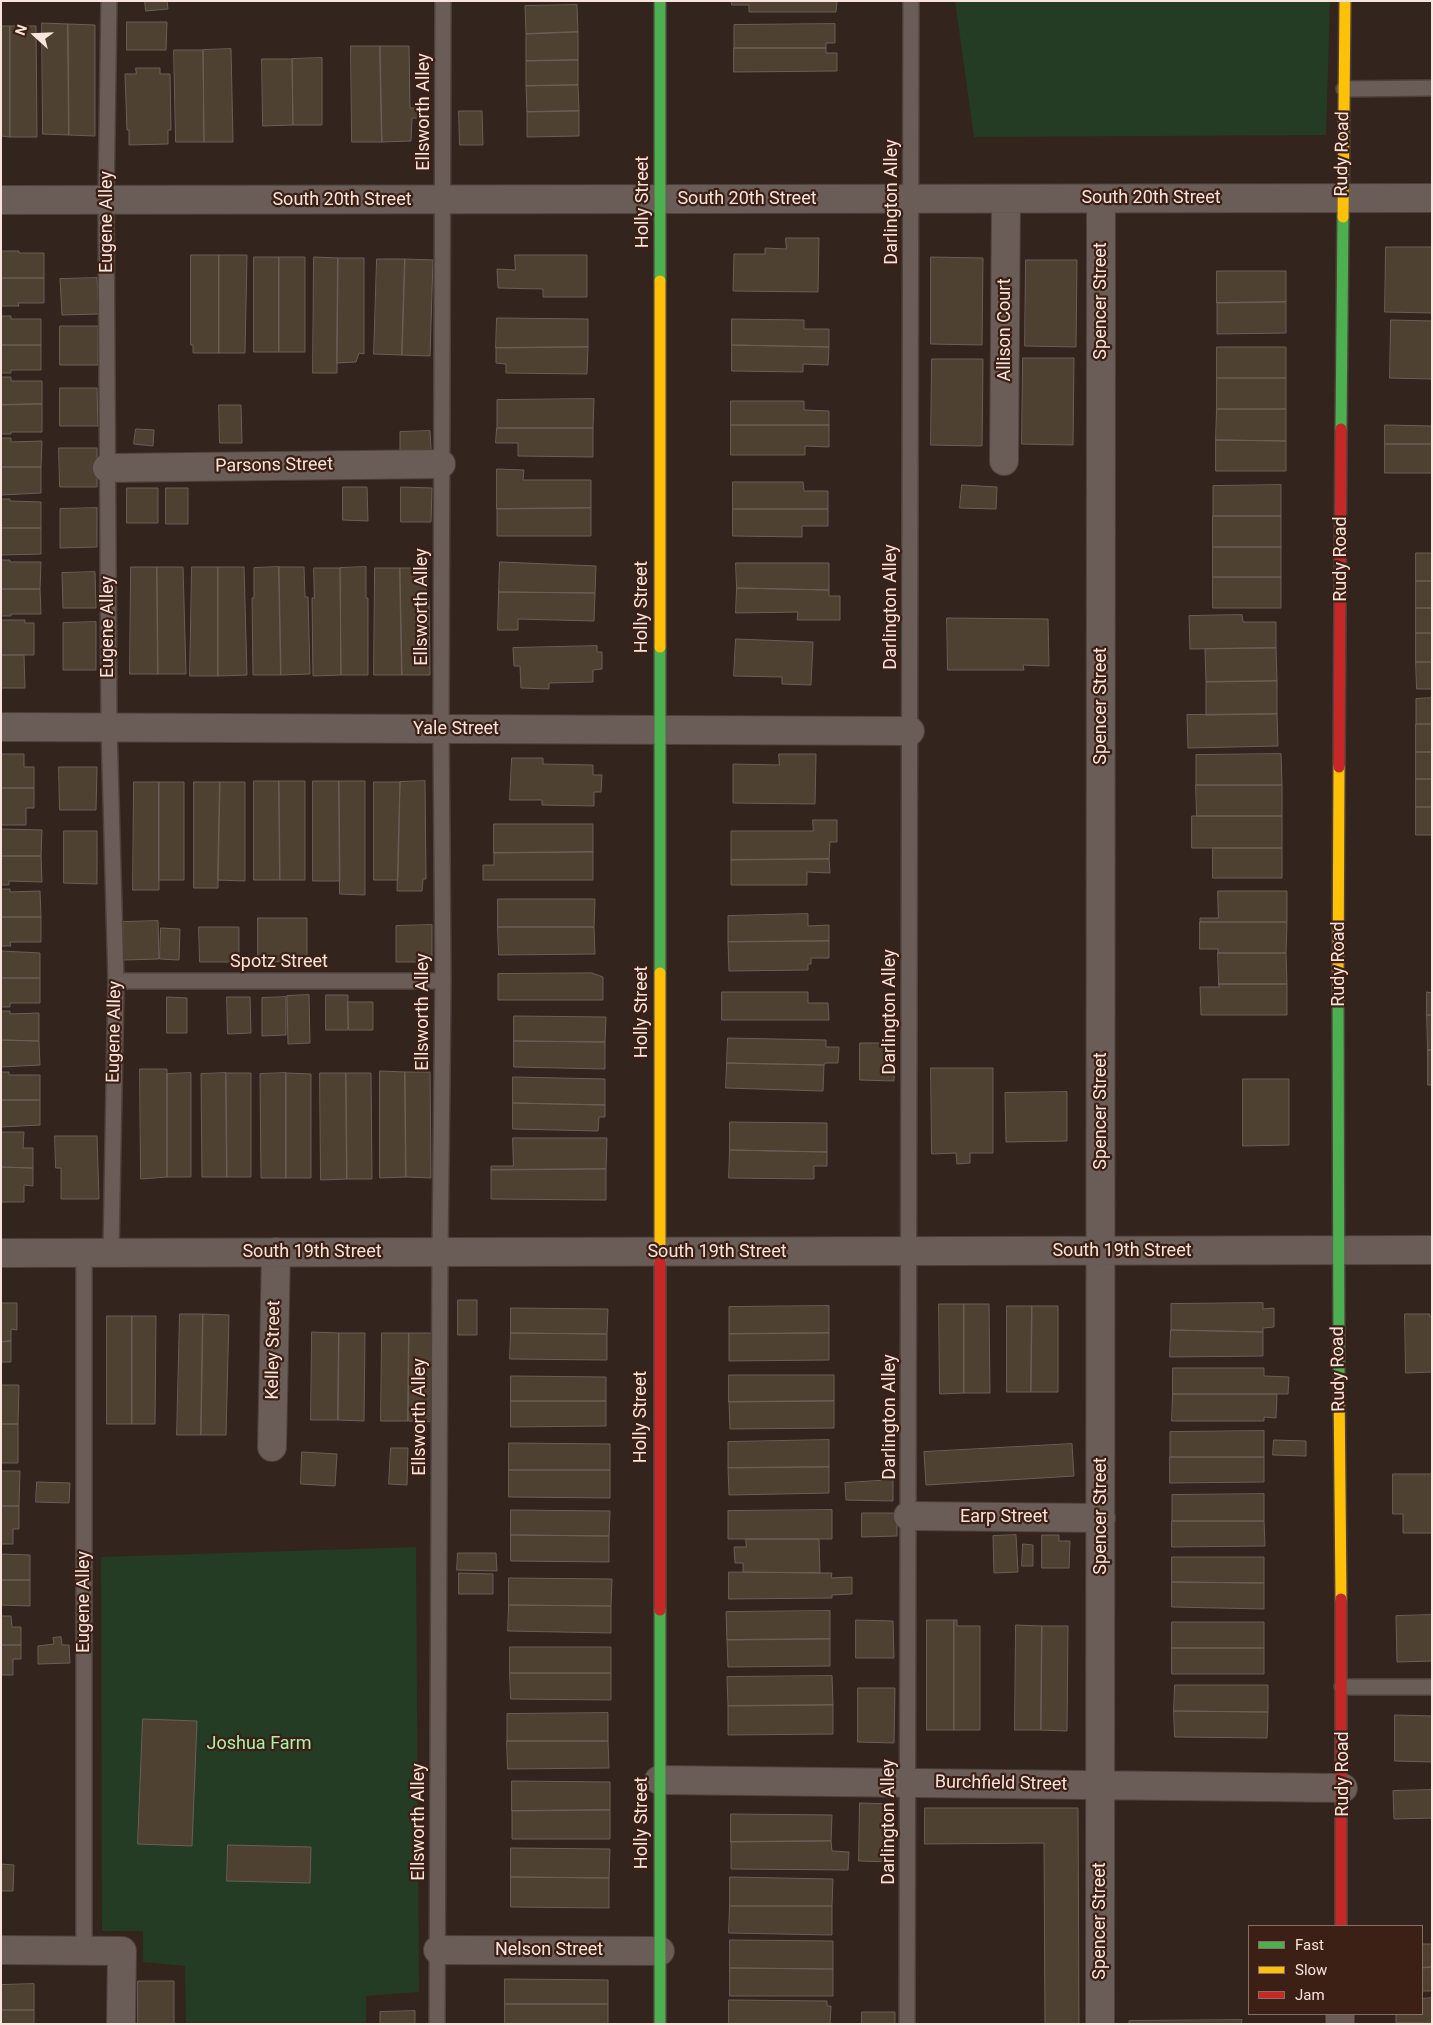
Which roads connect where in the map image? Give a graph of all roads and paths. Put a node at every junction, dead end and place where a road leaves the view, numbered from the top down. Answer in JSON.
{"nodes":[{"id":1,"x":108,"y":1,"type":"edge"},
{"id":2,"x":443,"y":1,"type":"edge"},
{"id":3,"x":660,"y":1,"type":"edge"},
{"id":4,"x":911,"y":1,"type":"edge"},
{"id":5,"x":1345,"y":1,"type":"edge"},
{"id":6,"x":1432,"y":88,"type":"edge"},
{"id":7,"x":1344,"y":89,"type":"junction"},
{"id":8,"x":911,"y":198,"type":"junction"},
{"id":9,"x":1006,"y":198,"type":"junction"},
{"id":10,"x":1343,"y":198,"type":"junction"},
{"id":11,"x":1432,"y":198,"type":"edge"},
{"id":12,"x":660,"y":199,"type":"junction"},
{"id":13,"x":1101,"y":199,"type":"junction"},
{"id":14,"x":1,"y":200,"type":"edge"},
{"id":15,"x":106,"y":200,"type":"junction"},
{"id":16,"x":442,"y":200,"type":"junction"},
{"id":17,"x":1004,"y":461,"type":"dead end"},
{"id":18,"x":441,"y":464,"type":"junction"},
{"id":19,"x":108,"y":468,"type":"junction"},
{"id":20,"x":1,"y":726,"type":"edge"},
{"id":21,"x":109,"y":727,"type":"junction"},
{"id":22,"x":441,"y":728,"type":"junction"},
{"id":23,"x":659,"y":730,"type":"junction"},
{"id":24,"x":910,"y":731,"type":"junction"},
{"id":25,"x":116,"y":981,"type":"junction"},
{"id":26,"x":443,"y":981,"type":"junction"},
{"id":27,"x":1432,"y":1250,"type":"edge"},
{"id":28,"x":1338,"y":1251,"type":"junction"},
{"id":29,"x":111,"y":1252,"type":"junction"},
{"id":30,"x":276,"y":1252,"type":"junction"},
{"id":31,"x":440,"y":1252,"type":"junction"},
{"id":32,"x":659,"y":1252,"type":"junction"},
{"id":33,"x":908,"y":1252,"type":"junction"},
{"id":34,"x":1101,"y":1252,"type":"junction"},
{"id":35,"x":1,"y":1253,"type":"edge"},
{"id":36,"x":84,"y":1253,"type":"junction"},
{"id":37,"x":272,"y":1447,"type":"dead end"},
{"id":38,"x":908,"y":1516,"type":"junction"},
{"id":39,"x":1101,"y":1518,"type":"junction"},
{"id":40,"x":1342,"y":1687,"type":"junction"},
{"id":41,"x":1432,"y":1688,"type":"edge"},
{"id":42,"x":659,"y":1780,"type":"junction"},
{"id":43,"x":908,"y":1783,"type":"junction"},
{"id":44,"x":1100,"y":1785,"type":"junction"},
{"id":45,"x":1343,"y":1788,"type":"junction"},
{"id":46,"x":1342,"y":1925,"type":"edge"},
{"id":47,"x":1,"y":1950,"type":"edge"},
{"id":48,"x":438,"y":1950,"type":"junction"},
{"id":49,"x":84,"y":1951,"type":"junction"},
{"id":50,"x":660,"y":1951,"type":"junction"},
{"id":51,"x":121,"y":2024,"type":"edge"},
{"id":52,"x":438,"y":2024,"type":"edge"},
{"id":53,"x":660,"y":2024,"type":"edge"},
{"id":54,"x":907,"y":2024,"type":"edge"},
{"id":55,"x":1100,"y":2024,"type":"edge"}],
"edges":[{"from":1,"to":15,"type":"lane","name":"Eugene Alley"},
{"from":2,"to":16,"type":"lane","name":"Ellsworth Alley"},
{"from":3,"to":12,"type":"street","name":"Holly Street"},
{"from":4,"to":8,"type":"lane","name":"Darlington Alley"},
{"from":5,"to":7,"type":"street","name":"Rudy Road"},
{"from":6,"to":7,"type":"lane"},
{"from":7,"to":10,"type":"street","name":"Rudy Road"},
{"from":8,"to":9,"type":"street","name":"South 20th Street"},
{"from":8,"to":12,"type":"street","name":"South 20th Street"},
{"from":8,"to":24,"type":"lane","name":"Darlington Alley"},
{"from":9,"to":13,"type":"street","name":"South 20th Street"},
{"from":9,"to":17,"type":"street","name":"Allison Court"},
{"from":10,"to":11,"type":"street","name":"South 20th Street"},
{"from":10,"to":13,"type":"street","name":"South 20th Street"},
{"from":10,"to":28,"type":"street","name":"Rudy Road"},
{"from":12,"to":16,"type":"street","name":"South 20th Street"},
{"from":12,"to":23,"type":"street","name":"Holly Street"},
{"from":13,"to":34,"type":"street","name":"Spencer Street"},
{"from":14,"to":15,"type":"street","name":"South 20th Street"},
{"from":15,"to":16,"type":"street","name":"South 20th Street"},
{"from":15,"to":19,"type":"lane","name":"Eugene Alley"},
{"from":16,"to":18,"type":"lane","name":"Ellsworth Alley"},
{"from":18,"to":19,"type":"street","name":"Parsons Street"},
{"from":18,"to":22,"type":"lane","name":"Ellsworth Alley"},
{"from":19,"to":21,"type":"lane","name":"Eugene Alley"},
{"from":20,"to":21,"type":"street","name":"Yale Street"},
{"from":21,"to":22,"type":"street","name":"Yale Street"},
{"from":21,"to":25,"type":"lane","name":"Eugene Alley"},
{"from":22,"to":23,"type":"street","name":"Yale Street"},
{"from":22,"to":26,"type":"lane","name":"Ellsworth Alley"},
{"from":23,"to":24,"type":"street","name":"Yale Street"},
{"from":23,"to":32,"type":"street","name":"Holly Street"},
{"from":24,"to":33,"type":"lane","name":"Darlington Alley"},
{"from":25,"to":26,"type":"lane","name":"Spotz Street"},
{"from":25,"to":29,"type":"lane","name":"Eugene Alley"},
{"from":26,"to":31,"type":"lane","name":"Ellsworth Alley"},
{"from":27,"to":28,"type":"street","name":"South 19th Street"},
{"from":28,"to":34,"type":"street","name":"South 19th Street"},
{"from":28,"to":40,"type":"street","name":"Rudy Road"},
{"from":29,"to":30,"type":"street","name":"South 19th Street"},
{"from":29,"to":36,"type":"street","name":"South 19th Street"},
{"from":30,"to":31,"type":"street","name":"South 19th Street"},
{"from":30,"to":37,"type":"street","name":"Kelley Street"},
{"from":31,"to":32,"type":"street","name":"South 19th Street"},
{"from":31,"to":48,"type":"lane","name":"Ellsworth Alley"},
{"from":32,"to":33,"type":"street","name":"South 19th Street"},
{"from":32,"to":42,"type":"street","name":"Holly Street"},
{"from":33,"to":34,"type":"street","name":"South 19th Street"},
{"from":33,"to":38,"type":"lane","name":"Darlington Alley"},
{"from":34,"to":39,"type":"street","name":"Spencer Street"},
{"from":35,"to":36,"type":"street","name":"South 19th Street"},
{"from":36,"to":49,"type":"lane","name":"Eugene Alley"},
{"from":38,"to":39,"type":"street","name":"Earp Street"},
{"from":38,"to":43,"type":"lane","name":"Darlington Alley"},
{"from":39,"to":44,"type":"street","name":"Spencer Street"},
{"from":40,"to":41,"type":"lane"},
{"from":40,"to":45,"type":"street","name":"Rudy Road"},
{"from":42,"to":43,"type":"street","name":"Burchfield Street"},
{"from":42,"to":50,"type":"street","name":"Holly Street"},
{"from":43,"to":44,"type":"street","name":"Burchfield Street"},
{"from":43,"to":54,"type":"lane","name":"Darlington Alley"},
{"from":44,"to":45,"type":"street","name":"Burchfield Street"},
{"from":44,"to":55,"type":"street","name":"Spencer Street"},
{"from":45,"to":46,"type":"street","name":"Rudy Road"},
{"from":47,"to":49,"type":"street"},
{"from":48,"to":50,"type":"street","name":"Nelson Street"},
{"from":48,"to":52,"type":"lane","name":"Ellsworth Alley"},
{"from":49,"to":51,"type":"street"},
{"from":50,"to":53,"type":"street","name":"Holly Street"}]}
